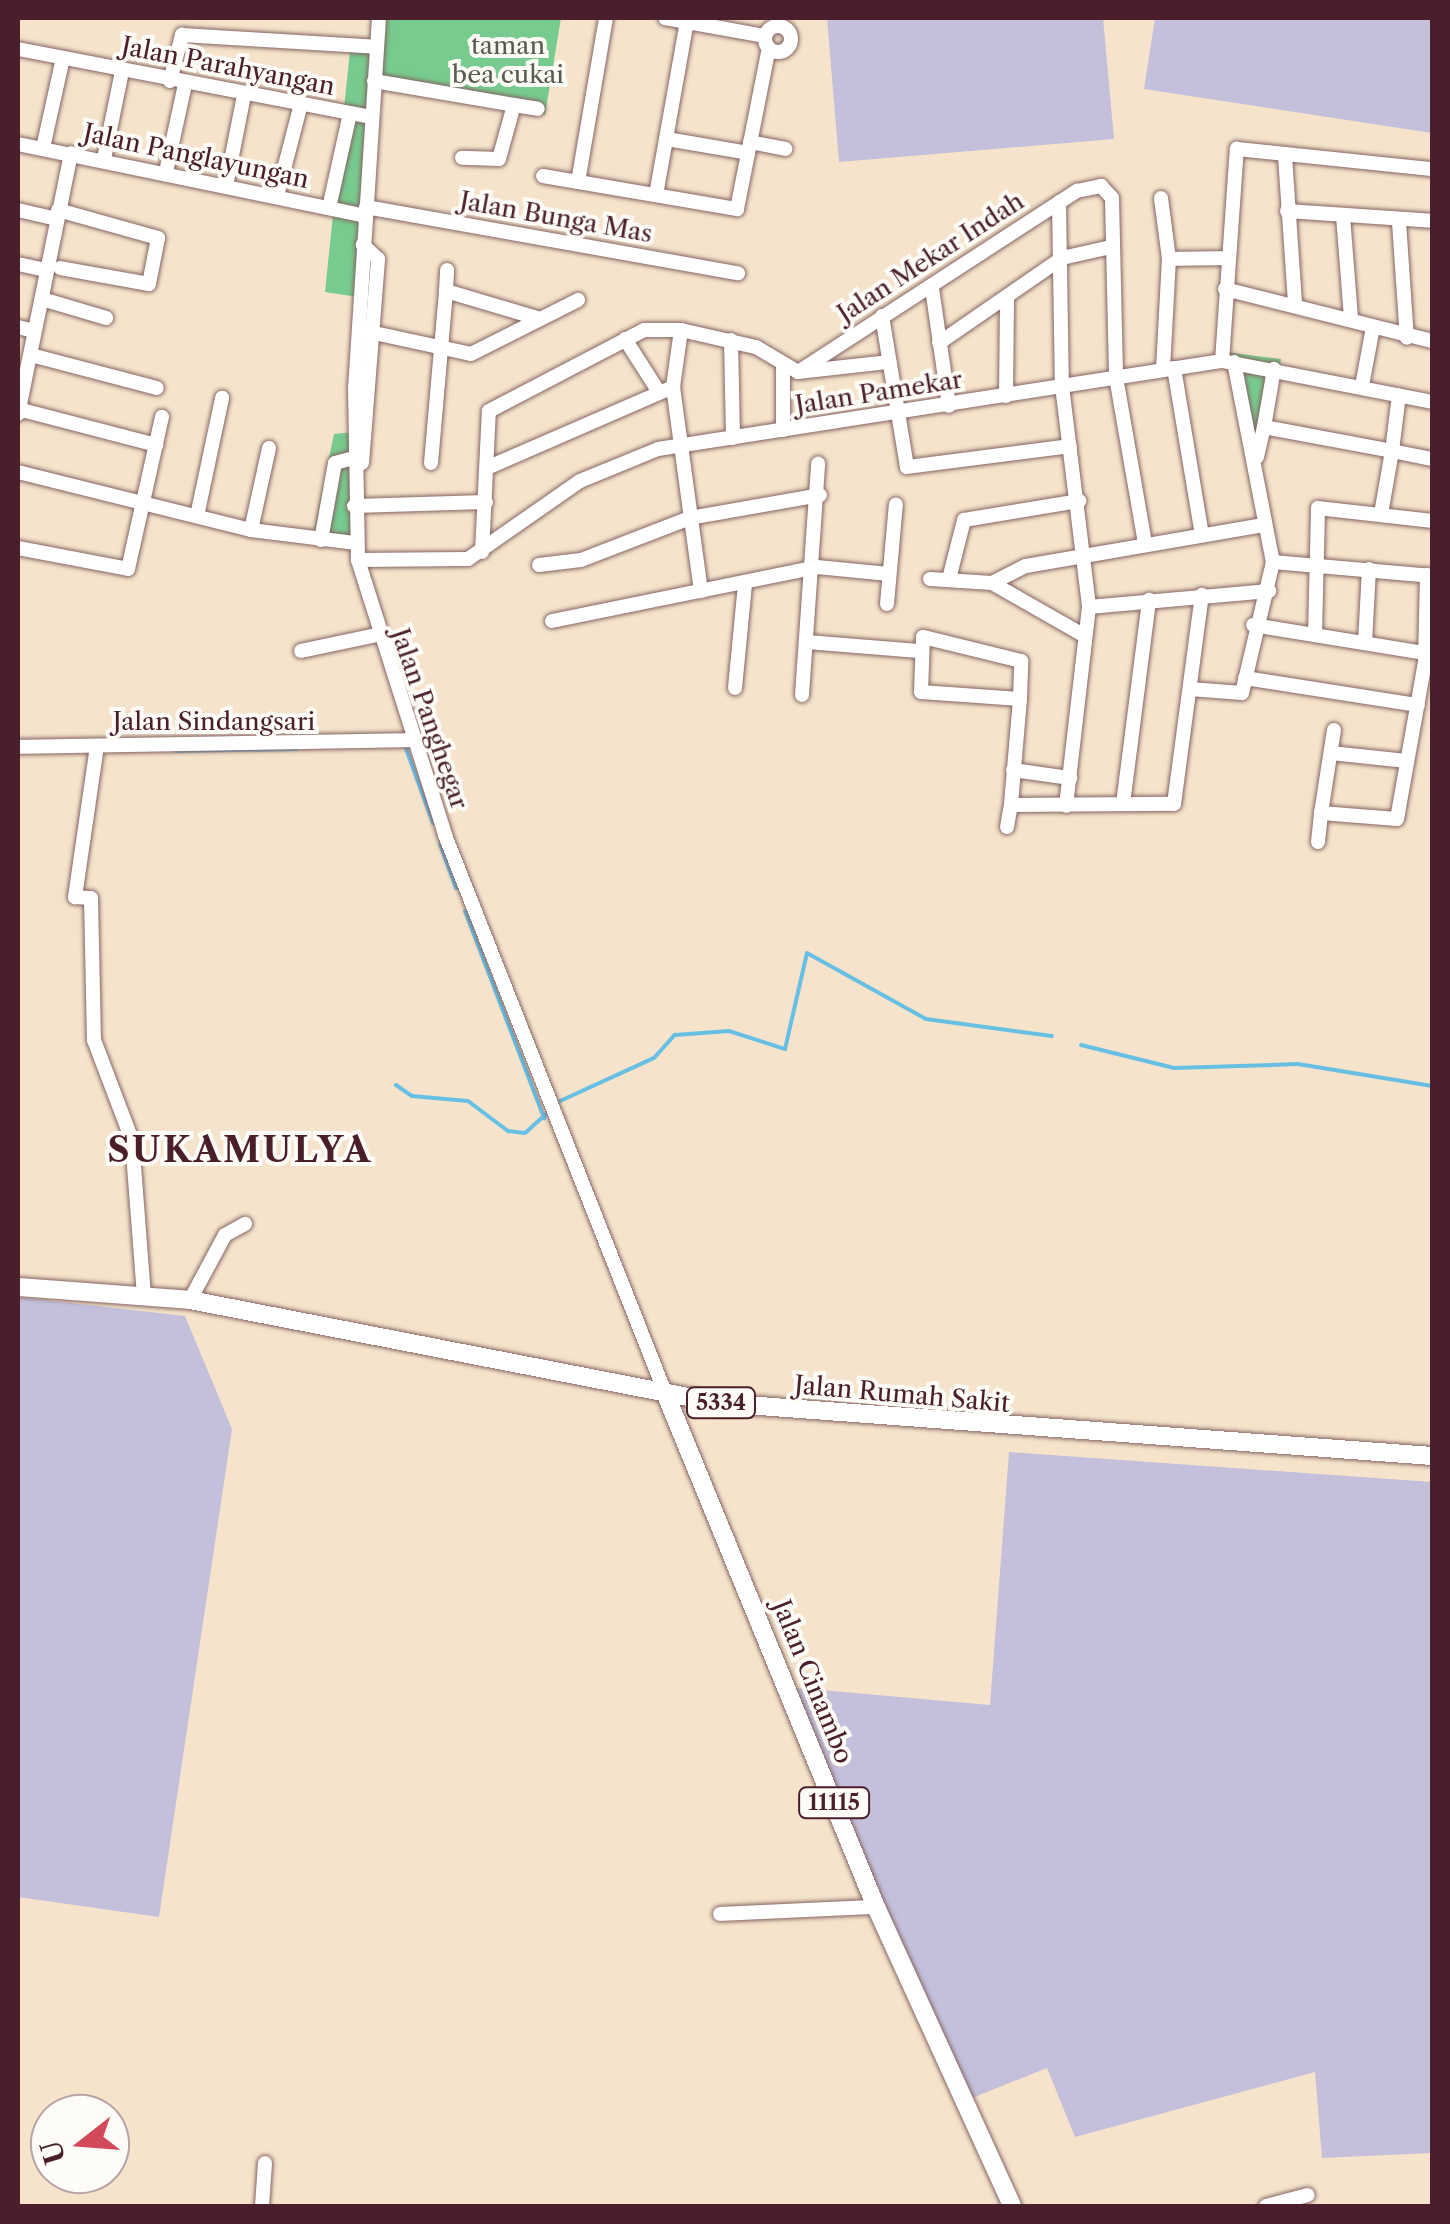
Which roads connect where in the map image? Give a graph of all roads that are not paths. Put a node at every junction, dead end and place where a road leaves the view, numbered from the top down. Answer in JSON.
{"nodes":[{"id":1,"x":378,"y":18,"type":"edge"},
{"id":2,"x":606,"y":18,"type":"edge"},
{"id":3,"x":666,"y":18,"type":"edge"},
{"id":4,"x":687,"y":22,"type":"junction"},
{"id":5,"x":376,"y":47,"type":"junction"},
{"id":6,"x":18,"y":49,"type":"edge"},
{"id":7,"x":63,"y":58,"type":"junction"},
{"id":8,"x":122,"y":71,"type":"junction"},
{"id":9,"x":374,"y":81,"type":"junction"},
{"id":10,"x":178,"y":82,"type":"junction"},
{"id":11,"x":244,"y":94,"type":"junction"},
{"id":12,"x":301,"y":104,"type":"junction"},
{"id":13,"x":514,"y":105,"type":"junction"},
{"id":14,"x":538,"y":109,"type":"dead end"},
{"id":15,"x":350,"y":113,"type":"junction"},
{"id":16,"x":371,"y":117,"type":"junction"},
{"id":17,"x":667,"y":139,"type":"junction"},
{"id":18,"x":18,"y":144,"type":"edge"},
{"id":19,"x":43,"y":148,"type":"junction"},
{"id":20,"x":749,"y":148,"type":"junction"},
{"id":21,"x":785,"y":148,"type":"dead end"},
{"id":22,"x":71,"y":153,"type":"junction"},
{"id":23,"x":1285,"y":156,"type":"junction"},
{"id":24,"x":462,"y":158,"type":"dead end"},
{"id":25,"x":104,"y":159,"type":"junction"},
{"id":26,"x":1432,"y":169,"type":"edge"},
{"id":27,"x":166,"y":172,"type":"junction"},
{"id":28,"x":543,"y":176,"type":"dead end"},
{"id":29,"x":578,"y":182,"type":"junction"},
{"id":30,"x":226,"y":186,"type":"junction"},
{"id":31,"x":656,"y":195,"type":"junction"},
{"id":32,"x":277,"y":196,"type":"junction"},
{"id":33,"x":1161,"y":198,"type":"dead end"},
{"id":34,"x":1059,"y":202,"type":"junction"},
{"id":35,"x":329,"y":208,"type":"junction"},
{"id":36,"x":18,"y":210,"type":"edge"},
{"id":37,"x":1288,"y":210,"type":"junction"},
{"id":38,"x":366,"y":211,"type":"junction"},
{"id":39,"x":57,"y":214,"type":"junction"},
{"id":40,"x":1343,"y":216,"type":"junction"},
{"id":41,"x":1432,"y":221,"type":"edge"},
{"id":42,"x":1399,"y":222,"type":"junction"},
{"id":43,"x":1111,"y":246,"type":"junction"},
{"id":44,"x":1062,"y":258,"type":"junction"},
{"id":45,"x":1226,"y":258,"type":"junction"},
{"id":46,"x":1168,"y":259,"type":"junction"},
{"id":47,"x":18,"y":264,"type":"edge"},
{"id":48,"x":53,"y":269,"type":"junction"},
{"id":49,"x":448,"y":270,"type":"dead end"},
{"id":50,"x":738,"y":273,"type":"dead end"},
{"id":51,"x":932,"y":288,"type":"junction"},
{"id":52,"x":1225,"y":289,"type":"junction"},
{"id":53,"x":446,"y":291,"type":"junction"},
{"id":54,"x":42,"y":299,"type":"junction"},
{"id":55,"x":1007,"y":299,"type":"junction"},
{"id":56,"x":578,"y":300,"type":"dead end"},
{"id":57,"x":1295,"y":304,"type":"junction"},
{"id":58,"x":882,"y":316,"type":"junction"},
{"id":59,"x":1351,"y":317,"type":"junction"},
{"id":60,"x":106,"y":318,"type":"dead end"},
{"id":61,"x":536,"y":318,"type":"junction"},
{"id":62,"x":1373,"y":327,"type":"junction"},
{"id":63,"x":18,"y":328,"type":"edge"},
{"id":64,"x":681,"y":330,"type":"junction"},
{"id":65,"x":34,"y":331,"type":"junction"},
{"id":66,"x":366,"y":332,"type":"junction"},
{"id":67,"x":1408,"y":338,"type":"junction"},
{"id":68,"x":625,"y":339,"type":"junction"},
{"id":69,"x":731,"y":340,"type":"junction"},
{"id":70,"x":1432,"y":341,"type":"edge"},
{"id":71,"x":939,"y":343,"type":"junction"},
{"id":72,"x":441,"y":348,"type":"junction"},
{"id":73,"x":33,"y":356,"type":"junction"},
{"id":74,"x":889,"y":362,"type":"junction"},
{"id":75,"x":1228,"y":362,"type":"junction"},
{"id":76,"x":791,"y":368,"type":"junction"},
{"id":77,"x":1274,"y":368,"type":"junction"},
{"id":78,"x":1169,"y":369,"type":"junction"},
{"id":79,"x":1116,"y":377,"type":"junction"},
{"id":80,"x":1062,"y":386,"type":"junction"},
{"id":81,"x":1362,"y":386,"type":"junction"},
{"id":82,"x":157,"y":388,"type":"dead end"},
{"id":83,"x":665,"y":388,"type":"junction"},
{"id":84,"x":1399,"y":395,"type":"junction"},
{"id":85,"x":1006,"y":396,"type":"junction"},
{"id":86,"x":222,"y":398,"type":"dead end"},
{"id":87,"x":1432,"y":402,"type":"edge"},
{"id":88,"x":949,"y":406,"type":"junction"},
{"id":89,"x":18,"y":412,"type":"edge"},
{"id":90,"x":896,"y":414,"type":"junction"},
{"id":91,"x":162,"y":417,"type":"dead end"},
{"id":92,"x":1264,"y":427,"type":"junction"},
{"id":93,"x":783,"y":430,"type":"junction"},
{"id":94,"x":733,"y":438,"type":"junction"},
{"id":95,"x":156,"y":445,"type":"junction"},
{"id":96,"x":1070,"y":446,"type":"junction"},
{"id":97,"x":268,"y":448,"type":"dead end"},
{"id":98,"x":680,"y":448,"type":"junction"},
{"id":99,"x":1392,"y":451,"type":"junction"},
{"id":100,"x":354,"y":458,"type":"junction"},
{"id":101,"x":1432,"y":459,"type":"edge"},
{"id":102,"x":1256,"y":462,"type":"junction"},
{"id":103,"x":431,"y":463,"type":"dead end"},
{"id":104,"x":818,"y":464,"type":"dead end"},
{"id":105,"x":489,"y":467,"type":"junction"},
{"id":106,"x":18,"y":472,"type":"edge"},
{"id":107,"x":362,"y":474,"type":"dead end"},
{"id":108,"x":820,"y":495,"type":"junction"},
{"id":109,"x":146,"y":502,"type":"junction"},
{"id":110,"x":486,"y":502,"type":"junction"},
{"id":111,"x":1079,"y":502,"type":"junction"},
{"id":112,"x":896,"y":504,"type":"dead end"},
{"id":113,"x":354,"y":506,"type":"junction"},
{"id":114,"x":1381,"y":514,"type":"junction"},
{"id":115,"x":197,"y":516,"type":"junction"},
{"id":116,"x":690,"y":518,"type":"junction"},
{"id":117,"x":1432,"y":521,"type":"edge"},
{"id":118,"x":1263,"y":525,"type":"junction"},
{"id":119,"x":250,"y":530,"type":"junction"},
{"id":120,"x":1202,"y":536,"type":"junction"},
{"id":121,"x":321,"y":540,"type":"junction"},
{"id":122,"x":356,"y":543,"type":"junction"},
{"id":123,"x":1145,"y":544,"type":"junction"},
{"id":124,"x":18,"y":548,"type":"edge"},
{"id":125,"x":482,"y":552,"type":"junction"},
{"id":126,"x":1084,"y":557,"type":"junction"},
{"id":127,"x":358,"y":560,"type":"junction"},
{"id":128,"x":1273,"y":562,"type":"junction"},
{"id":129,"x":1319,"y":563,"type":"junction"},
{"id":130,"x":539,"y":565,"type":"dead end"},
{"id":131,"x":817,"y":567,"type":"junction"},
{"id":132,"x":1368,"y":569,"type":"junction"},
{"id":133,"x":889,"y":574,"type":"junction"},
{"id":134,"x":1430,"y":575,"type":"edge"},
{"id":135,"x":930,"y":579,"type":"dead end"},
{"id":136,"x":949,"y":579,"type":"junction"},
{"id":137,"x":992,"y":583,"type":"junction"},
{"id":138,"x":745,"y":584,"type":"junction"},
{"id":139,"x":700,"y":591,"type":"junction"},
{"id":140,"x":1268,"y":591,"type":"junction"},
{"id":141,"x":1202,"y":595,"type":"junction"},
{"id":142,"x":1150,"y":600,"type":"junction"},
{"id":143,"x":887,"y":604,"type":"dead end"},
{"id":144,"x":1088,"y":607,"type":"junction"},
{"id":145,"x":552,"y":622,"type":"dead end"},
{"id":146,"x":1253,"y":625,"type":"junction"},
{"id":147,"x":1315,"y":634,"type":"junction"},
{"id":148,"x":376,"y":635,"type":"junction"},
{"id":149,"x":1085,"y":636,"type":"junction"},
{"id":150,"x":808,"y":642,"type":"junction"},
{"id":151,"x":1364,"y":643,"type":"junction"},
{"id":152,"x":301,"y":651,"type":"dead end"},
{"id":153,"x":918,"y":651,"type":"junction"},
{"id":154,"x":1429,"y":654,"type":"edge"},
{"id":155,"x":1245,"y":678,"type":"junction"},
{"id":156,"x":735,"y":688,"type":"dead end"},
{"id":157,"x":1190,"y":689,"type":"junction"},
{"id":158,"x":802,"y":694,"type":"dead end"},
{"id":159,"x":1020,"y":699,"type":"junction"},
{"id":160,"x":1418,"y":705,"type":"junction"},
{"id":161,"x":1334,"y":730,"type":"dead end"},
{"id":162,"x":412,"y":740,"type":"junction"},
{"id":163,"x":97,"y":746,"type":"junction"},
{"id":164,"x":18,"y":747,"type":"edge"},
{"id":165,"x":1332,"y":754,"type":"junction"},
{"id":166,"x":1407,"y":761,"type":"junction"},
{"id":167,"x":1014,"y":770,"type":"junction"},
{"id":168,"x":1070,"y":778,"type":"junction"},
{"id":169,"x":1123,"y":804,"type":"junction"},
{"id":170,"x":1011,"y":805,"type":"junction"},
{"id":171,"x":1066,"y":806,"type":"junction"},
{"id":172,"x":1322,"y":813,"type":"junction"},
{"id":173,"x":1007,"y":827,"type":"dead end"},
{"id":174,"x":1318,"y":842,"type":"dead end"},
{"id":175,"x":245,"y":1224,"type":"dead end"},
{"id":176,"x":18,"y":1287,"type":"edge"},
{"id":177,"x":144,"y":1295,"type":"junction"},
{"id":178,"x":190,"y":1300,"type":"junction"},
{"id":179,"x":666,"y":1395,"type":"junction"},
{"id":180,"x":1432,"y":1456,"type":"edge"},
{"id":181,"x":876,"y":1907,"type":"junction"},
{"id":182,"x":720,"y":1914,"type":"dead end"},
{"id":183,"x":265,"y":2163,"type":"dead end"},
{"id":184,"x":1308,"y":2196,"type":"dead end"},
{"id":185,"x":262,"y":2206,"type":"edge"},
{"id":186,"x":1012,"y":2206,"type":"edge"},
{"id":187,"x":1266,"y":2206,"type":"edge"}],
"edges":[{"from":1,"to":5,"type":"street","name":"Jalan Panghegar"},
{"from":2,"to":29,"type":"street"},
{"from":3,"to":4,"type":"street"},
{"from":4,"to":17,"type":"street"},
{"from":4,"to":20,"type":"street"},
{"from":5,"to":9,"type":"street","name":"Jalan Panghegar"},
{"from":5,"to":10,"type":"street"},
{"from":6,"to":7,"type":"street","name":"Jalan Parahyangan"},
{"from":7,"to":8,"type":"street","name":"Jalan Parahyangan"},
{"from":7,"to":19,"type":"street"},
{"from":8,"to":10,"type":"street","name":"Jalan Parahyangan"},
{"from":8,"to":25,"type":"street"},
{"from":9,"to":13,"type":"street"},
{"from":9,"to":16,"type":"street","name":"Jalan Panghegar"},
{"from":10,"to":11,"type":"street","name":"Jalan Parahyangan"},
{"from":10,"to":27,"type":"street"},
{"from":11,"to":12,"type":"street","name":"Jalan Parahyangan"},
{"from":11,"to":30,"type":"street"},
{"from":12,"to":15,"type":"street","name":"Jalan Parahyangan"},
{"from":12,"to":32,"type":"street"},
{"from":13,"to":14,"type":"street"},
{"from":13,"to":24,"type":"street"},
{"from":15,"to":16,"type":"street","name":"Jalan Parahyangan"},
{"from":15,"to":35,"type":"street","name":"Jalan Panglayungan"},
{"from":16,"to":38,"type":"street","name":"Jalan Panghegar"},
{"from":17,"to":20,"type":"street"},
{"from":17,"to":31,"type":"street"},
{"from":18,"to":19,"type":"street","name":"Jalan Panglayungan"},
{"from":19,"to":22,"type":"street","name":"Jalan Panglayungan"},
{"from":20,"to":21,"type":"street"},
{"from":20,"to":31,"type":"street"},
{"from":22,"to":25,"type":"street","name":"Jalan Panglayungan"},
{"from":22,"to":39,"type":"street"},
{"from":23,"to":26,"type":"street"},
{"from":23,"to":37,"type":"street"},
{"from":23,"to":45,"type":"street"},
{"from":25,"to":27,"type":"street","name":"Jalan Panglayungan"},
{"from":27,"to":30,"type":"street","name":"Jalan Panglayungan"},
{"from":28,"to":29,"type":"street"},
{"from":29,"to":31,"type":"street"},
{"from":30,"to":32,"type":"street","name":"Jalan Panglayungan"},
{"from":32,"to":35,"type":"street","name":"Jalan Panglayungan"},
{"from":33,"to":46,"type":"street"},
{"from":34,"to":43,"type":"street","name":"Jalan Mekar Indah"},
{"from":34,"to":44,"type":"street"},
{"from":34,"to":51,"type":"street","name":"Jalan Mekar Indah"},
{"from":35,"to":38,"type":"street","name":"Jalan Bunga Mas"},
{"from":36,"to":39,"type":"street"},
{"from":37,"to":40,"type":"street"},
{"from":37,"to":57,"type":"street"},
{"from":38,"to":50,"type":"street","name":"Jalan Bunga Mas"},
{"from":38,"to":66,"type":"street","name":"Jalan Panghegar"},
{"from":39,"to":48,"type":"street"},
{"from":39,"to":48,"type":"street"},
{"from":40,"to":42,"type":"street"},
{"from":40,"to":59,"type":"street"},
{"from":41,"to":42,"type":"street"},
{"from":42,"to":67,"type":"street"},
{"from":43,"to":44,"type":"street"},
{"from":43,"to":79,"type":"street"},
{"from":44,"to":55,"type":"street"},
{"from":44,"to":80,"type":"street"},
{"from":45,"to":46,"type":"street"},
{"from":45,"to":52,"type":"street"},
{"from":46,"to":78,"type":"street"},
{"from":47,"to":48,"type":"street"},
{"from":48,"to":54,"type":"street"},
{"from":49,"to":53,"type":"street"},
{"from":51,"to":58,"type":"street","name":"Jalan Mekar Indah"},
{"from":51,"to":71,"type":"street"},
{"from":52,"to":57,"type":"street"},
{"from":52,"to":75,"type":"street"},
{"from":53,"to":61,"type":"street"},
{"from":53,"to":72,"type":"street"},
{"from":54,"to":60,"type":"street"},
{"from":54,"to":65,"type":"street"},
{"from":55,"to":71,"type":"street"},
{"from":55,"to":85,"type":"street"},
{"from":56,"to":61,"type":"street"},
{"from":57,"to":59,"type":"street"},
{"from":58,"to":74,"type":"street"},
{"from":58,"to":76,"type":"street","name":"Jalan Mekar Indah"},
{"from":59,"to":62,"type":"street"},
{"from":61,"to":72,"type":"street"},
{"from":62,"to":67,"type":"street"},
{"from":62,"to":81,"type":"street"},
{"from":63,"to":65,"type":"street"},
{"from":64,"to":68,"type":"street"},
{"from":64,"to":69,"type":"street"},
{"from":64,"to":83,"type":"street"},
{"from":65,"to":73,"type":"street"},
{"from":66,"to":72,"type":"street"},
{"from":66,"to":100,"type":"street","name":"Jalan Panghegar"},
{"from":66,"to":107,"type":"street"},
{"from":67,"to":70,"type":"street"},
{"from":68,"to":83,"type":"street"},
{"from":68,"to":105,"type":"street"},
{"from":69,"to":76,"type":"street"},
{"from":69,"to":94,"type":"street"},
{"from":71,"to":88,"type":"street"},
{"from":72,"to":103,"type":"street"},
{"from":73,"to":82,"type":"street"},
{"from":73,"to":89,"type":"street"},
{"from":74,"to":76,"type":"street"},
{"from":74,"to":90,"type":"street"},
{"from":75,"to":77,"type":"street","name":"Jalan Pamekar"},
{"from":75,"to":78,"type":"street","name":"Jalan Pamekar"},
{"from":75,"to":102,"type":"street"},
{"from":76,"to":93,"type":"street"},
{"from":77,"to":81,"type":"street","name":"Jalan Pamekar"},
{"from":77,"to":92,"type":"street"},
{"from":78,"to":79,"type":"street","name":"Jalan Pamekar"},
{"from":78,"to":120,"type":"street"},
{"from":79,"to":80,"type":"street","name":"Jalan Pamekar"},
{"from":79,"to":123,"type":"street"},
{"from":80,"to":85,"type":"street","name":"Jalan Pamekar"},
{"from":80,"to":96,"type":"street"},
{"from":81,"to":84,"type":"street","name":"Jalan Pamekar"},
{"from":83,"to":98,"type":"street"},
{"from":83,"to":105,"type":"street"},
{"from":84,"to":87,"type":"street","name":"Jalan Pamekar"},
{"from":84,"to":99,"type":"street"},
{"from":85,"to":88,"type":"street","name":"Jalan Pamekar"},
{"from":86,"to":115,"type":"street"},
{"from":88,"to":90,"type":"street","name":"Jalan Pamekar"},
{"from":89,"to":95,"type":"street"},
{"from":90,"to":93,"type":"street","name":"Jalan Pamekar"},
{"from":90,"to":96,"type":"street"},
{"from":91,"to":95,"type":"street"},
{"from":92,"to":99,"type":"street"},
{"from":92,"to":102,"type":"street"},
{"from":93,"to":94,"type":"street","name":"Jalan Pamekar"},
{"from":94,"to":98,"type":"street","name":"Jalan Pamekar"},
{"from":95,"to":109,"type":"street"},
{"from":96,"to":111,"type":"street"},
{"from":97,"to":119,"type":"street"},
{"from":98,"to":116,"type":"street"},
{"from":98,"to":125,"type":"street","name":"Jalan Pamekar"},
{"from":99,"to":101,"type":"street"},
{"from":99,"to":114,"type":"street"},
{"from":100,"to":113,"type":"street","name":"Jalan Panghegar"},
{"from":100,"to":121,"type":"street"},
{"from":102,"to":118,"type":"street"},
{"from":104,"to":108,"type":"street"},
{"from":105,"to":110,"type":"street"},
{"from":106,"to":109,"type":"street"},
{"from":108,"to":116,"type":"street"},
{"from":108,"to":131,"type":"street"},
{"from":109,"to":115,"type":"street"},
{"from":109,"to":124,"type":"street"},
{"from":110,"to":113,"type":"street"},
{"from":110,"to":125,"type":"street"},
{"from":111,"to":126,"type":"street"},
{"from":111,"to":136,"type":"street"},
{"from":112,"to":133,"type":"street"},
{"from":113,"to":122,"type":"street","name":"Jalan Panghegar"},
{"from":114,"to":117,"type":"street"},
{"from":114,"to":129,"type":"street"},
{"from":115,"to":119,"type":"street"},
{"from":116,"to":130,"type":"street"},
{"from":116,"to":139,"type":"street"},
{"from":118,"to":120,"type":"street"},
{"from":118,"to":128,"type":"street"},
{"from":119,"to":121,"type":"street"},
{"from":120,"to":123,"type":"street"},
{"from":121,"to":122,"type":"street"},
{"from":122,"to":127,"type":"street","name":"Jalan Panghegar"},
{"from":123,"to":126,"type":"street"},
{"from":125,"to":127,"type":"street"},
{"from":126,"to":137,"type":"street"},
{"from":126,"to":144,"type":"street"},
{"from":127,"to":148,"type":"street","name":"Jalan Panghegar"},
{"from":128,"to":129,"type":"street"},
{"from":128,"to":140,"type":"street"},
{"from":129,"to":132,"type":"street"},
{"from":129,"to":147,"type":"street"},
{"from":131,"to":133,"type":"street"},
{"from":131,"to":138,"type":"street"},
{"from":131,"to":150,"type":"street"},
{"from":132,"to":134,"type":"street"},
{"from":132,"to":151,"type":"street"},
{"from":133,"to":143,"type":"street"},
{"from":134,"to":154,"type":"street"},
{"from":135,"to":136,"type":"street"},
{"from":136,"to":137,"type":"street"},
{"from":137,"to":149,"type":"street"},
{"from":138,"to":139,"type":"street"},
{"from":138,"to":156,"type":"street"},
{"from":139,"to":145,"type":"street"},
{"from":140,"to":141,"type":"street"},
{"from":140,"to":146,"type":"street"},
{"from":141,"to":142,"type":"street"},
{"from":141,"to":157,"type":"street"},
{"from":142,"to":144,"type":"street"},
{"from":142,"to":169,"type":"street"},
{"from":144,"to":149,"type":"street"},
{"from":146,"to":147,"type":"street"},
{"from":146,"to":155,"type":"street"},
{"from":147,"to":151,"type":"street"},
{"from":148,"to":152,"type":"street"},
{"from":148,"to":162,"type":"street","name":"Jalan Panghegar"},
{"from":149,"to":168,"type":"street"},
{"from":150,"to":153,"type":"street"},
{"from":150,"to":158,"type":"street"},
{"from":151,"to":154,"type":"street"},
{"from":153,"to":159,"type":"street"},
{"from":153,"to":159,"type":"street"},
{"from":154,"to":160,"type":"street"},
{"from":155,"to":157,"type":"street"},
{"from":155,"to":160,"type":"street"},
{"from":157,"to":169,"type":"street"},
{"from":159,"to":167,"type":"street"},
{"from":160,"to":166,"type":"street"},
{"from":161,"to":165,"type":"street"},
{"from":162,"to":163,"type":"street","name":"Jalan Sindangsari"},
{"from":162,"to":179,"type":"street","name":"Jalan Panghegar"},
{"from":163,"to":164,"type":"street","name":"Jalan Sindangsari"},
{"from":163,"to":177,"type":"street"},
{"from":165,"to":166,"type":"street"},
{"from":165,"to":172,"type":"street"},
{"from":166,"to":172,"type":"street"},
{"from":167,"to":168,"type":"street"},
{"from":167,"to":170,"type":"street"},
{"from":168,"to":171,"type":"street"},
{"from":169,"to":171,"type":"street"},
{"from":170,"to":171,"type":"street"},
{"from":170,"to":173,"type":"street"},
{"from":172,"to":174,"type":"street"},
{"from":175,"to":178,"type":"street"},
{"from":176,"to":177,"type":"main road","name":"Jalan Rumah Sakit","number":"5334"},
{"from":177,"to":178,"type":"main road","name":"Jalan Rumah Sakit","number":"5334"},
{"from":178,"to":179,"type":"main road","name":"Jalan Rumah Sakit","number":"5334"},
{"from":179,"to":180,"type":"main road","name":"Jalan Rumah Sakit","number":"5334"},
{"from":179,"to":181,"type":"main road","name":"Jalan Cinambo","number":"11115"},
{"from":181,"to":182,"type":"street"},
{"from":181,"to":186,"type":"main road","name":"Jalan Cinambo","number":"11115"},
{"from":183,"to":185,"type":"street"},
{"from":184,"to":187,"type":"street"}]}
